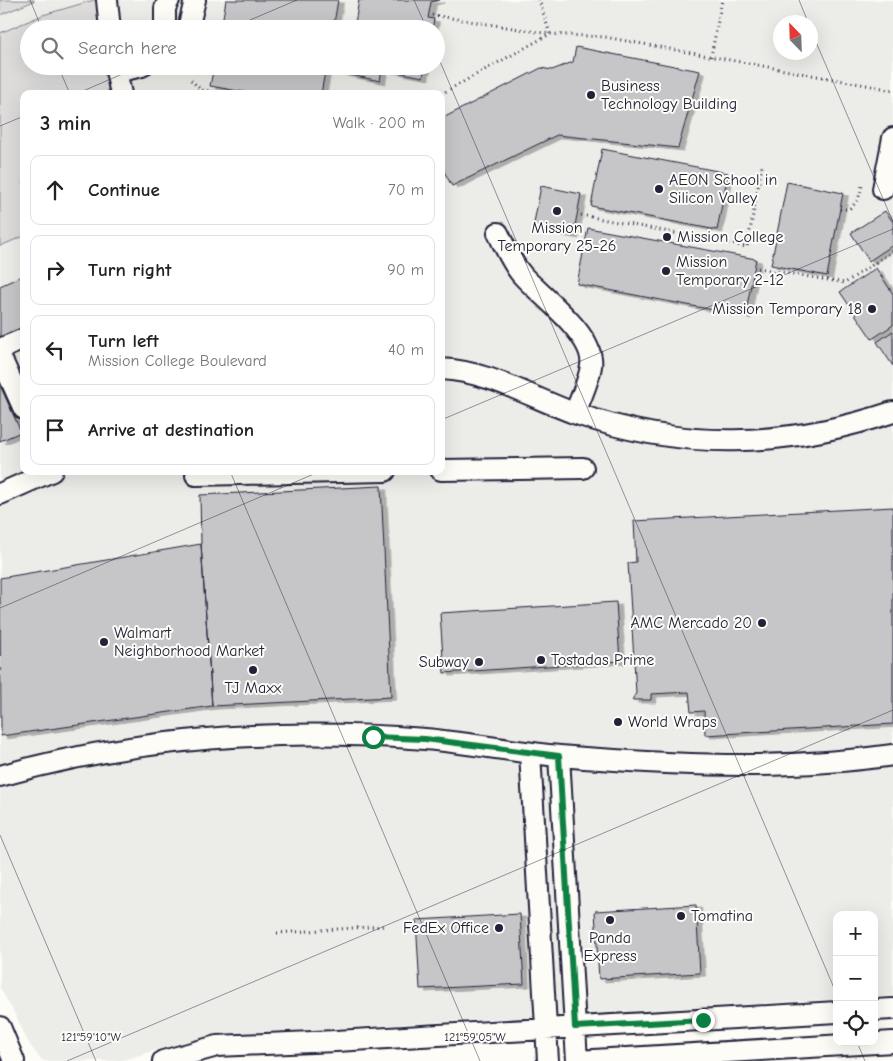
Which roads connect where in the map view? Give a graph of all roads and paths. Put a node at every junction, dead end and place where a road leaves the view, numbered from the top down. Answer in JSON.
{"nodes":[{"id":1,"x":107,"y":0,"type":"edge"},
{"id":2,"x":169,"y":0,"type":"edge"},
{"id":3,"x":195,"y":0,"type":"edge"},
{"id":4,"x":540,"y":0,"type":"edge"},
{"id":5,"x":722,"y":0,"type":"edge"},
{"id":6,"x":432,"y":15,"type":"dead end"},
{"id":7,"x":109,"y":20,"type":"edge"},
{"id":8,"x":165,"y":20,"type":"edge"},
{"id":9,"x":190,"y":20,"type":"edge"},
{"id":10,"x":550,"y":34,"type":"junction"},
{"id":11,"x":711,"y":57,"type":"junction"},
{"id":12,"x":117,"y":75,"type":"edge"},
{"id":13,"x":191,"y":80,"type":"dead end"},
{"id":14,"x":120,"y":90,"type":"edge"},
{"id":15,"x":205,"y":90,"type":"edge"},
{"id":16,"x":893,"y":90,"type":"edge"},
{"id":17,"x":445,"y":92,"type":"edge"},
{"id":18,"x":892,"y":143,"type":"edge"},
{"id":19,"x":762,"y":166,"type":"dead end"},
{"id":20,"x":862,"y":185,"type":"dead end"},
{"id":21,"x":883,"y":189,"type":"dead end"},
{"id":22,"x":840,"y":209,"type":"dead end"},
{"id":23,"x":581,"y":215,"type":"dead end"},
{"id":24,"x":498,"y":233,"type":"dead end"},
{"id":25,"x":893,"y":251,"type":"edge"},
{"id":26,"x":758,"y":268,"type":"dead end"},
{"id":27,"x":20,"y":341,"type":"edge"},
{"id":28,"x":0,"y":350,"type":"edge"},
{"id":29,"x":0,"y":356,"type":"edge"},
{"id":30,"x":445,"y":369,"type":"edge"},
{"id":31,"x":20,"y":399,"type":"edge"},
{"id":32,"x":893,"y":412,"type":"edge"},
{"id":33,"x":575,"y":413,"type":"junction"},
{"id":34,"x":583,"y":468,"type":"dead end"},
{"id":35,"x":445,"y":470,"type":"edge"},
{"id":36,"x":43,"y":475,"type":"edge"},
{"id":37,"x":0,"y":494,"type":"edge"},
{"id":38,"x":530,"y":753,"type":"junction"},
{"id":39,"x":893,"y":755,"type":"edge"},
{"id":40,"x":559,"y":756,"type":"junction"},
{"id":41,"x":0,"y":776,"type":"edge"},
{"id":42,"x":384,"y":926,"type":"dead end"},
{"id":43,"x":277,"y":932,"type":"dead end"},
{"id":44,"x":893,"y":1009,"type":"edge"},
{"id":45,"x":878,"y":1010,"type":"edge"},
{"id":46,"x":833,"y":1012,"type":"edge"},
{"id":47,"x":0,"y":1027,"type":"edge"},
{"id":48,"x":575,"y":1027,"type":"junction"},
{"id":49,"x":546,"y":1029,"type":"junction"},
{"id":50,"x":893,"y":1042,"type":"edge"},
{"id":51,"x":14,"y":1061,"type":"edge"},
{"id":52,"x":163,"y":1061,"type":"edge"},
{"id":53,"x":548,"y":1061,"type":"edge"},
{"id":54,"x":577,"y":1061,"type":"edge"}],
"edges":[{"from":1,"to":7,"type":"street"},
{"from":2,"to":8,"type":"street"},
{"from":3,"to":9,"type":"street"},
{"from":4,"to":10,"type":"path"},
{"from":5,"to":11,"type":"path"},
{"from":6,"to":10,"type":"path"},
{"from":10,"to":11,"type":"path"},
{"from":10,"to":17,"type":"path"},
{"from":11,"to":16,"type":"path"},
{"from":12,"to":14,"type":"street"},
{"from":13,"to":15,"type":"path"},
{"from":18,"to":21,"type":"street"},
{"from":19,"to":23,"type":"path"},
{"from":20,"to":22,"type":"path"},
{"from":24,"to":33,"type":"street"},
{"from":25,"to":26,"type":"path"},
{"from":27,"to":28,"type":"street"},
{"from":29,"to":31,"type":"street"},
{"from":30,"to":33,"type":"street"},
{"from":32,"to":33,"type":"street"},
{"from":34,"to":35,"type":"street"},
{"from":36,"to":37,"type":"street"},
{"from":38,"to":40,"type":"street"},
{"from":38,"to":41,"type":"street"},
{"from":38,"to":49,"type":"street"},
{"from":39,"to":40,"type":"street"},
{"from":40,"to":48,"type":"street"},
{"from":42,"to":43,"type":"path"},
{"from":44,"to":45,"type":"street"},
{"from":46,"to":48,"type":"street"},
{"from":47,"to":51,"type":"street"},
{"from":48,"to":49,"type":"street"},
{"from":48,"to":54,"type":"street"},
{"from":49,"to":52,"type":"street"},
{"from":49,"to":53,"type":"street"},
{"from":50,"to":54,"type":"street"}]}
